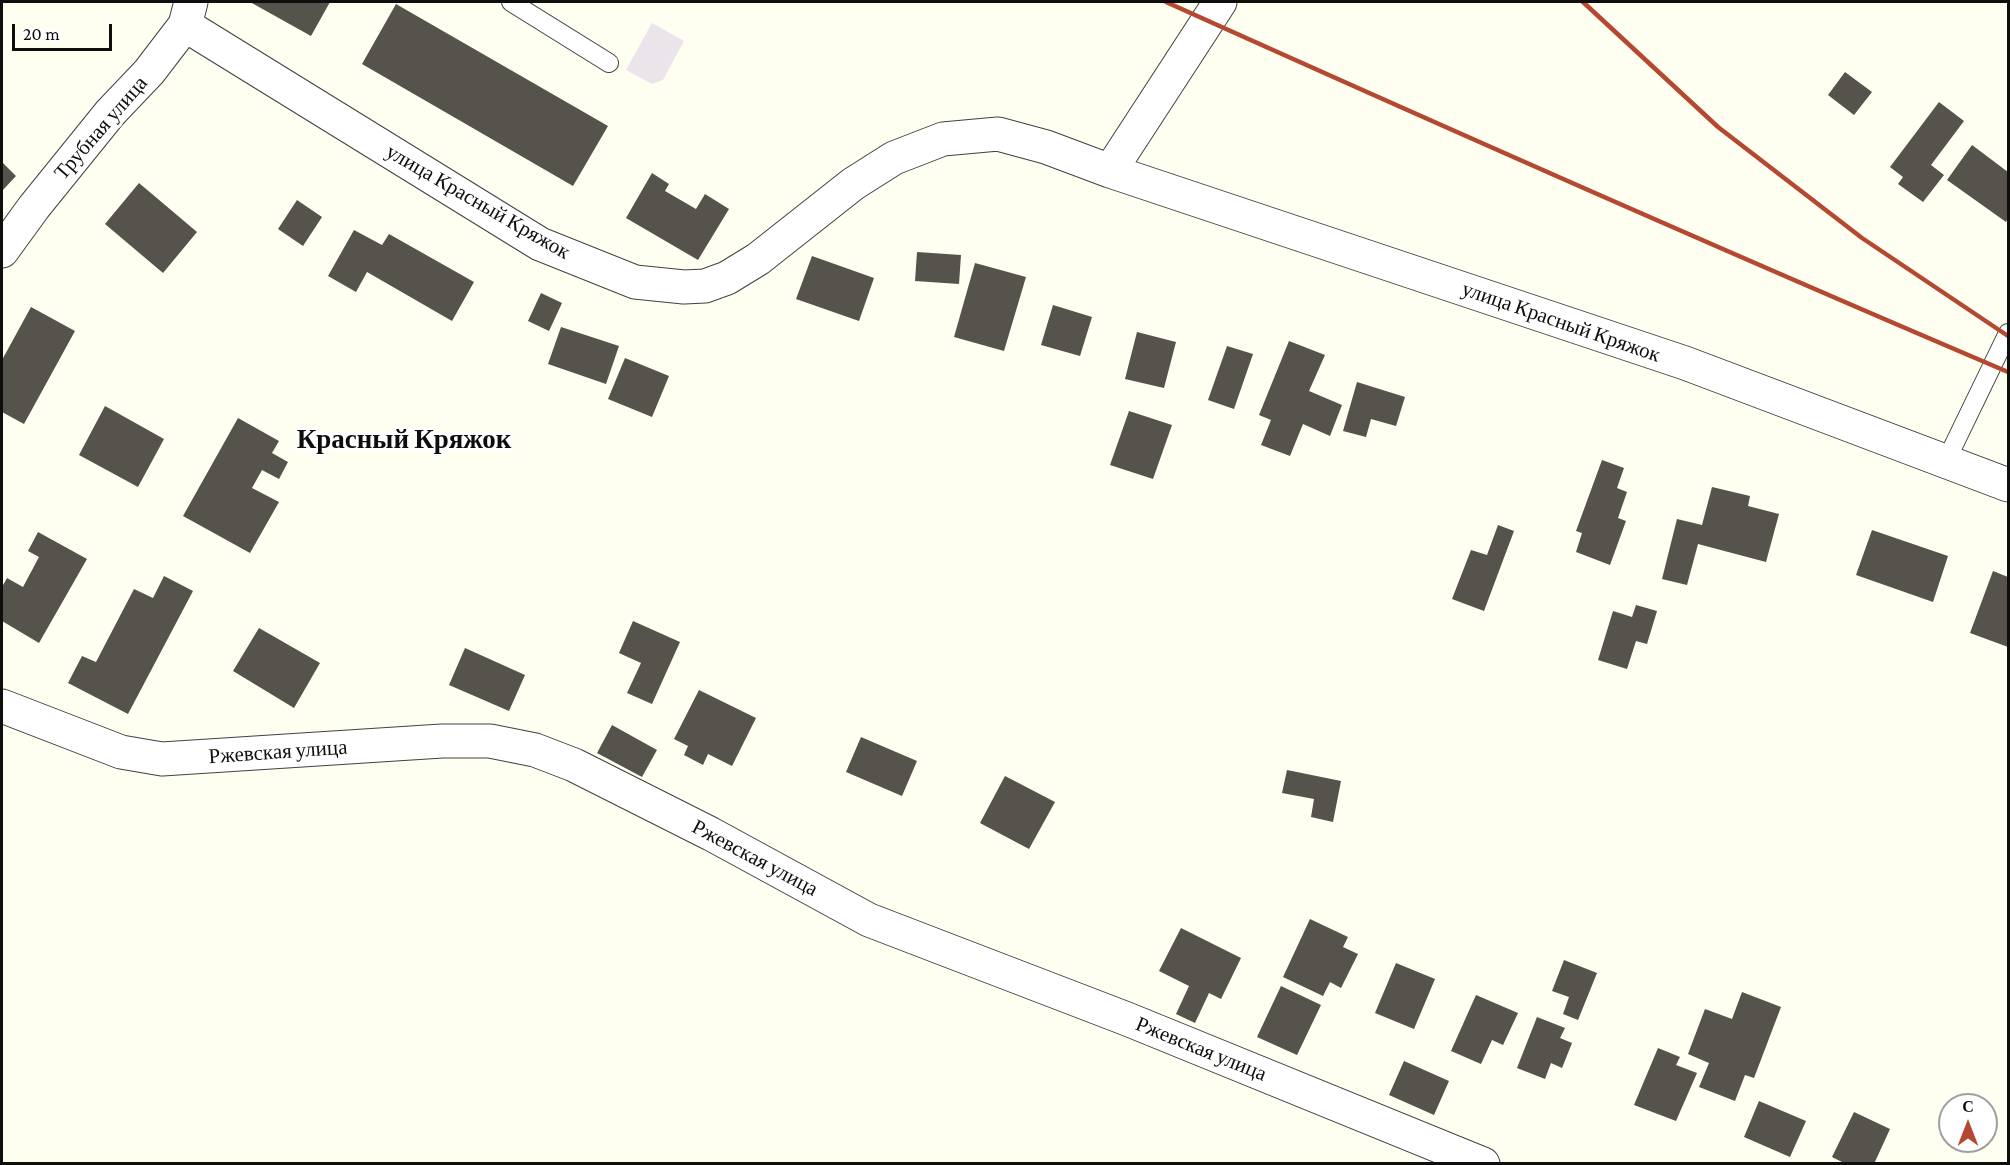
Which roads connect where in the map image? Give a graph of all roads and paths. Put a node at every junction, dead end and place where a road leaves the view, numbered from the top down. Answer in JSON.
{"nodes":[{"id":1,"x":511,"y":2,"type":"edge"},
{"id":2,"x":1220,"y":2,"type":"edge"},
{"id":3,"x":188,"y":13,"type":"edge"},
{"id":4,"x":609,"y":63,"type":"dead end"},
{"id":5,"x":1110,"y":171,"type":"junction"},
{"id":6,"x":2,"y":251,"type":"edge"},
{"id":7,"x":2008,"y":333,"type":"edge"},
{"id":8,"x":1946,"y":461,"type":"junction"},
{"id":9,"x":2008,"y":484,"type":"edge"},
{"id":10,"x":2,"y":706,"type":"edge"},
{"id":11,"x":1483,"y":1164,"type":"edge"}],
"edges":[{"from":1,"to":4,"type":"lane"},
{"from":2,"to":5,"type":"street"},
{"from":3,"to":5,"type":"street","name":"улица Красный Кряжок"},
{"from":3,"to":6,"type":"street","name":"Трубная улица"},
{"from":5,"to":8,"type":"street","name":"улица Красный Кряжок"},
{"from":7,"to":8,"type":"lane"},
{"from":8,"to":9,"type":"street","name":"улица Красный Кряжок"},
{"from":10,"to":11,"type":"street","name":"Ржевская улица"}]}
